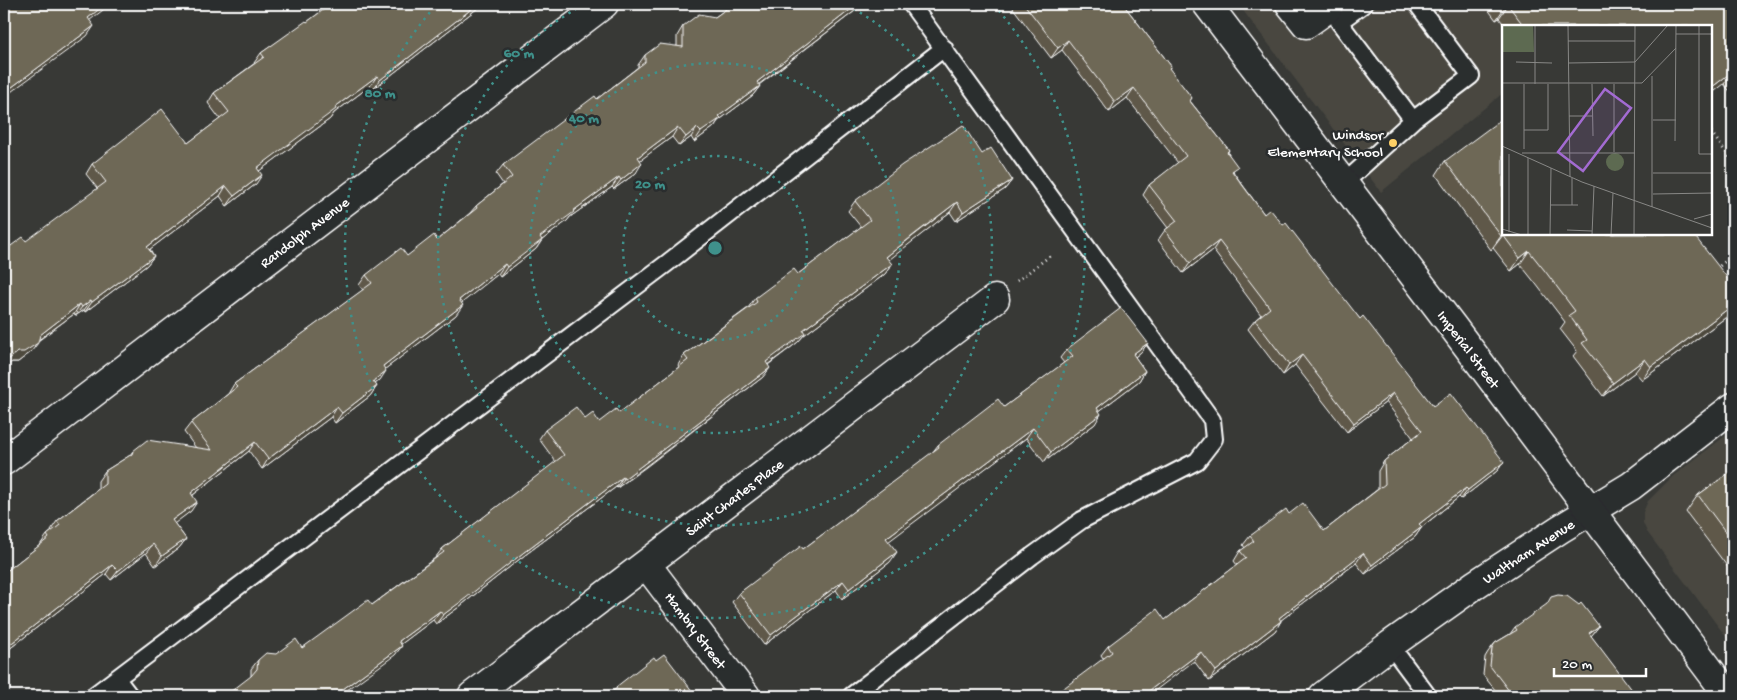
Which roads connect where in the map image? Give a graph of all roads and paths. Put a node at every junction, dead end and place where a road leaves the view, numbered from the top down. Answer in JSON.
{"nodes":[{"id":1,"x":604,"y":4,"type":"edge"},
{"id":2,"x":911,"y":4,"type":"edge"},
{"id":3,"x":1207,"y":4,"type":"edge"},
{"id":4,"x":1290,"y":4,"type":"edge"},
{"id":5,"x":1323,"y":4,"type":"edge"},
{"id":6,"x":1364,"y":4,"type":"edge"},
{"id":7,"x":1417,"y":4,"type":"edge"},
{"id":8,"x":944,"y":48,"type":"junction"},
{"id":9,"x":1413,"y":120,"type":"junction"},
{"id":10,"x":1712,"y":133,"type":"edge"},
{"id":11,"x":1733,"y":162,"type":"edge"},
{"id":12,"x":1344,"y":182,"type":"junction"},
{"id":13,"x":1051,"y":255,"type":"dead end"},
{"id":14,"x":1733,"y":255,"type":"edge"},
{"id":15,"x":1032,"y":270,"type":"dead end"},
{"id":16,"x":1711,"y":272,"type":"edge"},
{"id":17,"x":995,"y":299,"type":"dead end"},
{"id":18,"x":1733,"y":407,"type":"edge"},
{"id":19,"x":4,"y":460,"type":"edge"},
{"id":20,"x":1590,"y":511,"type":"junction"},
{"id":21,"x":646,"y":564,"type":"junction"},
{"id":22,"x":1390,"y":645,"type":"junction"},
{"id":23,"x":117,"y":679,"type":"junction"},
{"id":24,"x":93,"y":696,"type":"edge"},
{"id":25,"x":130,"y":696,"type":"edge"},
{"id":26,"x":472,"y":696,"type":"edge"},
{"id":27,"x":746,"y":696,"type":"edge"},
{"id":28,"x":851,"y":696,"type":"edge"},
{"id":29,"x":1323,"y":696,"type":"edge"},
{"id":30,"x":1428,"y":696,"type":"edge"},
{"id":31,"x":1729,"y":696,"type":"edge"}],
"edges":[{"from":1,"to":19,"type":"street","name":"Randolph Avenue"},
{"from":2,"to":8,"type":"lane"},
{"from":3,"to":12,"type":"street","name":"Imperial Street"},
{"from":4,"to":5,"type":"street"},
{"from":6,"to":9,"type":"lane"},
{"from":7,"to":9,"type":"lane"},
{"from":8,"to":23,"type":"lane"},
{"from":8,"to":28,"type":"lane"},
{"from":9,"to":12,"type":"lane"},
{"from":10,"to":11,"type":"path"},
{"from":12,"to":20,"type":"street","name":"Imperial Street"},
{"from":13,"to":15,"type":"path"},
{"from":14,"to":16,"type":"path"},
{"from":17,"to":21,"type":"street","name":"Saint Charles Place"},
{"from":18,"to":20,"type":"street","name":"Waltham Avenue"},
{"from":20,"to":22,"type":"street","name":"Waltham Avenue"},
{"from":20,"to":31,"type":"street","name":"Imperial Street"},
{"from":21,"to":26,"type":"street","name":"Saint Charles Place"},
{"from":21,"to":27,"type":"street","name":"Hambry Street"},
{"from":22,"to":29,"type":"street","name":"Waltham Avenue"},
{"from":22,"to":30,"type":"lane"},
{"from":23,"to":24,"type":"lane"},
{"from":23,"to":25,"type":"lane"}]}
